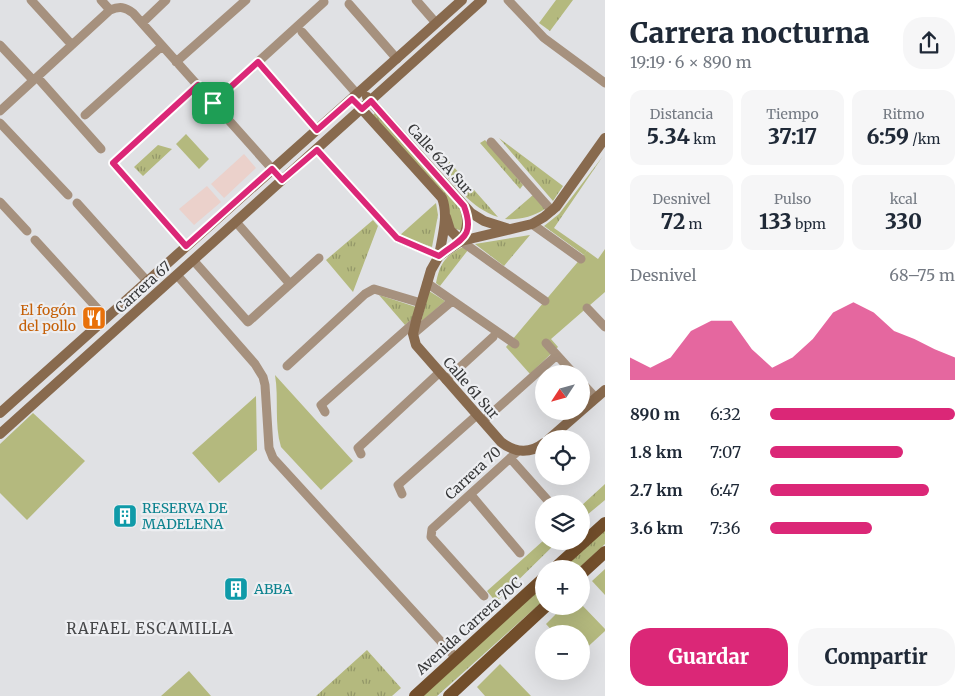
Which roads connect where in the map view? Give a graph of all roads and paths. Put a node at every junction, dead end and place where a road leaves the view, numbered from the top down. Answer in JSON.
{"nodes":[{"id":1,"x":30,"y":0,"type":"edge"},
{"id":2,"x":101,"y":0,"type":"edge"},
{"id":3,"x":166,"y":0,"type":"edge"},
{"id":4,"x":246,"y":0,"type":"edge"},
{"id":5,"x":416,"y":0,"type":"edge"},
{"id":6,"x":462,"y":0,"type":"edge"},
{"id":7,"x":482,"y":0,"type":"edge"},
{"id":8,"x":508,"y":0,"type":"edge"},
{"id":9,"x":324,"y":2,"type":"dead end"},
{"id":10,"x":349,"y":4,"type":"dead end"},
{"id":11,"x":110,"y":10,"type":"junction"},
{"id":12,"x":142,"y":22,"type":"junction"},
{"id":13,"x":436,"y":23,"type":"junction"},
{"id":14,"x":302,"y":32,"type":"dead end"},
{"id":15,"x":0,"y":45,"type":"edge"},
{"id":16,"x":72,"y":45,"type":"junction"},
{"id":17,"x":162,"y":46,"type":"junction"},
{"id":18,"x":397,"y":59,"type":"junction"},
{"id":19,"x":176,"y":62,"type":"junction"},
{"id":20,"x":258,"y":62,"type":"junction"},
{"id":21,"x":35,"y":79,"type":"junction"},
{"id":22,"x":605,"y":84,"type":"edge"},
{"id":23,"x":198,"y":85,"type":"junction"},
{"id":24,"x":357,"y":95,"type":"junction"},
{"id":25,"x":371,"y":101,"type":"junction"},
{"id":26,"x":213,"y":103,"type":"junction"},
{"id":27,"x":362,"y":109,"type":"junction"},
{"id":28,"x":0,"y":111,"type":"edge"},
{"id":29,"x":85,"y":115,"type":"dead end"},
{"id":30,"x":0,"y":123,"type":"edge"},
{"id":31,"x":317,"y":130,"type":"junction"},
{"id":32,"x":605,"y":139,"type":"edge"},
{"id":33,"x":491,"y":142,"type":"dead end"},
{"id":34,"x":101,"y":150,"type":"dead end"},
{"id":35,"x":317,"y":150,"type":"junction"},
{"id":36,"x":272,"y":169,"type":"junction"},
{"id":37,"x":282,"y":180,"type":"junction"},
{"id":38,"x":68,"y":195,"type":"dead end"},
{"id":39,"x":0,"y":202,"type":"edge"},
{"id":40,"x":76,"y":203,"type":"dead end"},
{"id":41,"x":464,"y":206,"type":"junction"},
{"id":42,"x":552,"y":211,"type":"junction"},
{"id":43,"x":445,"y":217,"type":"junction"},
{"id":44,"x":236,"y":222,"type":"junction"},
{"id":45,"x":532,"y":224,"type":"junction"},
{"id":46,"x":510,"y":229,"type":"junction"},
{"id":47,"x":27,"y":232,"type":"dead end"},
{"id":48,"x":35,"y":240,"type":"dead end"},
{"id":49,"x":462,"y":241,"type":"junction"},
{"id":50,"x":183,"y":249,"type":"junction"},
{"id":51,"x":439,"y":256,"type":"junction"},
{"id":52,"x":319,"y":258,"type":"dead end"},
{"id":53,"x":581,"y":259,"type":"dead end"},
{"id":54,"x":192,"y":262,"type":"junction"},
{"id":55,"x":177,"y":275,"type":"junction"},
{"id":56,"x":147,"y":281,"type":"junction"},
{"id":57,"x":427,"y":283,"type":"junction"},
{"id":58,"x":290,"y":284,"type":"junction"},
{"id":59,"x":452,"y":300,"type":"junction"},
{"id":60,"x":545,"y":301,"type":"dead end"},
{"id":61,"x":421,"y":303,"type":"junction"},
{"id":62,"x":587,"y":308,"type":"dead end"},
{"id":63,"x":106,"y":318,"type":"junction"},
{"id":64,"x":416,"y":321,"type":"junction"},
{"id":65,"x":605,"y":327,"type":"edge"},
{"id":66,"x":413,"y":334,"type":"junction"},
{"id":67,"x":493,"y":337,"type":"dead end"},
{"id":68,"x":546,"y":343,"type":"dead end"},
{"id":69,"x":515,"y":344,"type":"dead end"},
{"id":70,"x":556,"y":355,"type":"junction"},
{"id":71,"x":565,"y":365,"type":"edge"},
{"id":72,"x":287,"y":366,"type":"dead end"},
{"id":73,"x":443,"y":376,"type":"junction"},
{"id":74,"x":605,"y":390,"type":"edge"},
{"id":75,"x":590,"y":392,"type":"edge"},
{"id":76,"x":596,"y":398,"type":"junction"},
{"id":77,"x":590,"y":403,"type":"edge"},
{"id":78,"x":325,"y":412,"type":"dead end"},
{"id":79,"x":0,"y":413,"type":"edge"},
{"id":80,"x":480,"y":418,"type":"junction"},
{"id":81,"x":571,"y":420,"type":"edge"},
{"id":82,"x":559,"y":430,"type":"edge"},
{"id":83,"x":0,"y":434,"type":"edge"},
{"id":84,"x":535,"y":449,"type":"edge"},
{"id":85,"x":361,"y":454,"type":"dead end"},
{"id":86,"x":514,"y":454,"type":"junction"},
{"id":87,"x":402,"y":494,"type":"dead end"},
{"id":88,"x":471,"y":495,"type":"junction"},
{"id":89,"x":544,"y":495,"type":"edge"},
{"id":90,"x":605,"y":523,"type":"edge"},
{"id":91,"x":605,"y":552,"type":"edge"},
{"id":92,"x":520,"y":553,"type":"dead end"},
{"id":93,"x":564,"y":560,"type":"edge"},
{"id":94,"x":590,"y":566,"type":"edge"},
{"id":95,"x":535,"y":586,"type":"edge"},
{"id":96,"x":484,"y":596,"type":"dead end"},
{"id":97,"x":536,"y":615,"type":"edge"},
{"id":98,"x":456,"y":658,"type":"junction"},
{"id":99,"x":415,"y":696,"type":"edge"},
{"id":100,"x":449,"y":696,"type":"edge"}],
"edges":[{"from":1,"to":16,"type":"street"},
{"from":2,"to":11,"type":"street"},
{"from":3,"to":12,"type":"street"},
{"from":4,"to":19,"type":"street"},
{"from":5,"to":13,"type":"street"},
{"from":6,"to":13,"type":"street","name":"Carrera 67"},
{"from":7,"to":25,"type":"street","name":"Carrera 67"},
{"from":8,"to":22,"type":"street"},
{"from":9,"to":20,"type":"street"},
{"from":10,"to":18,"type":"street"},
{"from":11,"to":12,"type":"street"},
{"from":11,"to":16,"type":"street"},
{"from":12,"to":17,"type":"street"},
{"from":13,"to":18,"type":"street","name":"Carrera 67"},
{"from":14,"to":24,"type":"street","name":"Calle 62A Sur"},
{"from":15,"to":21,"type":"street"},
{"from":16,"to":21,"type":"street"},
{"from":17,"to":19,"type":"street"},
{"from":17,"to":29,"type":"street"},
{"from":18,"to":24,"type":"street","name":"Carrera 67"},
{"from":19,"to":23,"type":"street"},
{"from":20,"to":26,"type":"street"},
{"from":20,"to":31,"type":"street"},
{"from":21,"to":28,"type":"street"},
{"from":21,"to":34,"type":"street"},
{"from":23,"to":26,"type":"street"},
{"from":23,"to":50,"type":"street"},
{"from":24,"to":25,"type":"street","name":"Calle 62A Sur"},
{"from":24,"to":27,"type":"street","name":"Calle 62A Sur"},
{"from":24,"to":31,"type":"street","name":"Carrera 67"},
{"from":25,"to":27,"type":"street","name":"Carrera 67"},
{"from":25,"to":41,"type":"street","name":"Calle 62A Sur"},
{"from":26,"to":36,"type":"street"},
{"from":27,"to":35,"type":"street","name":"Carrera 67"},
{"from":27,"to":43,"type":"street","name":"Calle 62A Sur"},
{"from":30,"to":38,"type":"street"},
{"from":31,"to":36,"type":"street","name":"Carrera 67"},
{"from":32,"to":42,"type":"street"},
{"from":33,"to":42,"type":"street"},
{"from":35,"to":37,"type":"street","name":"Carrera 67"},
{"from":35,"to":51,"type":"street"},
{"from":36,"to":37,"type":"street"},
{"from":36,"to":50,"type":"street","name":"Carrera 67"},
{"from":37,"to":44,"type":"street","name":"Carrera 67"},
{"from":39,"to":47,"type":"street"},
{"from":40,"to":56,"type":"street"},
{"from":41,"to":46,"type":"street","name":"Calle 62A Sur"},
{"from":41,"to":49,"type":"street"},
{"from":42,"to":45,"type":"street"},
{"from":43,"to":49,"type":"street"},
{"from":43,"to":51,"type":"street","name":"Calle 62A Sur"},
{"from":44,"to":54,"type":"street","name":"Carrera 67"},
{"from":44,"to":58,"type":"street"},
{"from":45,"to":46,"type":"street"},
{"from":45,"to":53,"type":"street"},
{"from":46,"to":49,"type":"street"},
{"from":48,"to":63,"type":"street"},
{"from":49,"to":51,"type":"street"},
{"from":49,"to":60,"type":"street"},
{"from":50,"to":54,"type":"street"},
{"from":50,"to":56,"type":"street","name":"Carrera 67"},
{"from":51,"to":57,"type":"street"},
{"from":52,"to":58,"type":"street"},
{"from":54,"to":55,"type":"street","name":"Carrera 67"},
{"from":54,"to":58,"type":"street"},
{"from":55,"to":83,"type":"street","name":"Carrera 67"},
{"from":55,"to":98,"type":"street"},
{"from":56,"to":63,"type":"street","name":"Carrera 67"},
{"from":57,"to":59,"type":"street"},
{"from":57,"to":61,"type":"street"},
{"from":59,"to":66,"type":"street"},
{"from":59,"to":69,"type":"street"},
{"from":61,"to":64,"type":"street"},
{"from":61,"to":72,"type":"street"},
{"from":62,"to":65,"type":"street"},
{"from":63,"to":79,"type":"street","name":"Carrera 67"},
{"from":64,"to":66,"type":"street"},
{"from":64,"to":78,"type":"street"},
{"from":66,"to":73,"type":"street","name":"Calle 61 Sur"},
{"from":67,"to":73,"type":"street"},
{"from":68,"to":70,"type":"street"},
{"from":70,"to":71,"type":"street"},
{"from":70,"to":80,"type":"street"},
{"from":73,"to":80,"type":"street","name":"Calle 61 Sur"},
{"from":73,"to":85,"type":"street"},
{"from":74,"to":76,"type":"street"},
{"from":75,"to":76,"type":"street"},
{"from":76,"to":77,"type":"street"},
{"from":80,"to":86,"type":"street","name":"Calle 61 Sur"},
{"from":80,"to":87,"type":"street"},
{"from":81,"to":82,"type":"street"},
{"from":84,"to":86,"type":"street","name":"Carrera 70"},
{"from":86,"to":88,"type":"street","name":"Carrera 70"},
{"from":86,"to":89,"type":"street","name":"Calle 61 Sur"},
{"from":88,"to":92,"type":"street"},
{"from":88,"to":96,"type":"street","name":"Carrera 70"},
{"from":90,"to":93,"type":"main road"},
{"from":91,"to":94,"type":"main road"},
{"from":95,"to":98,"type":"main road","name":"Avenida Carrera 70C"},
{"from":97,"to":100,"type":"main road"},
{"from":98,"to":99,"type":"main road","name":"Avenida Carrera 70C"}]}
